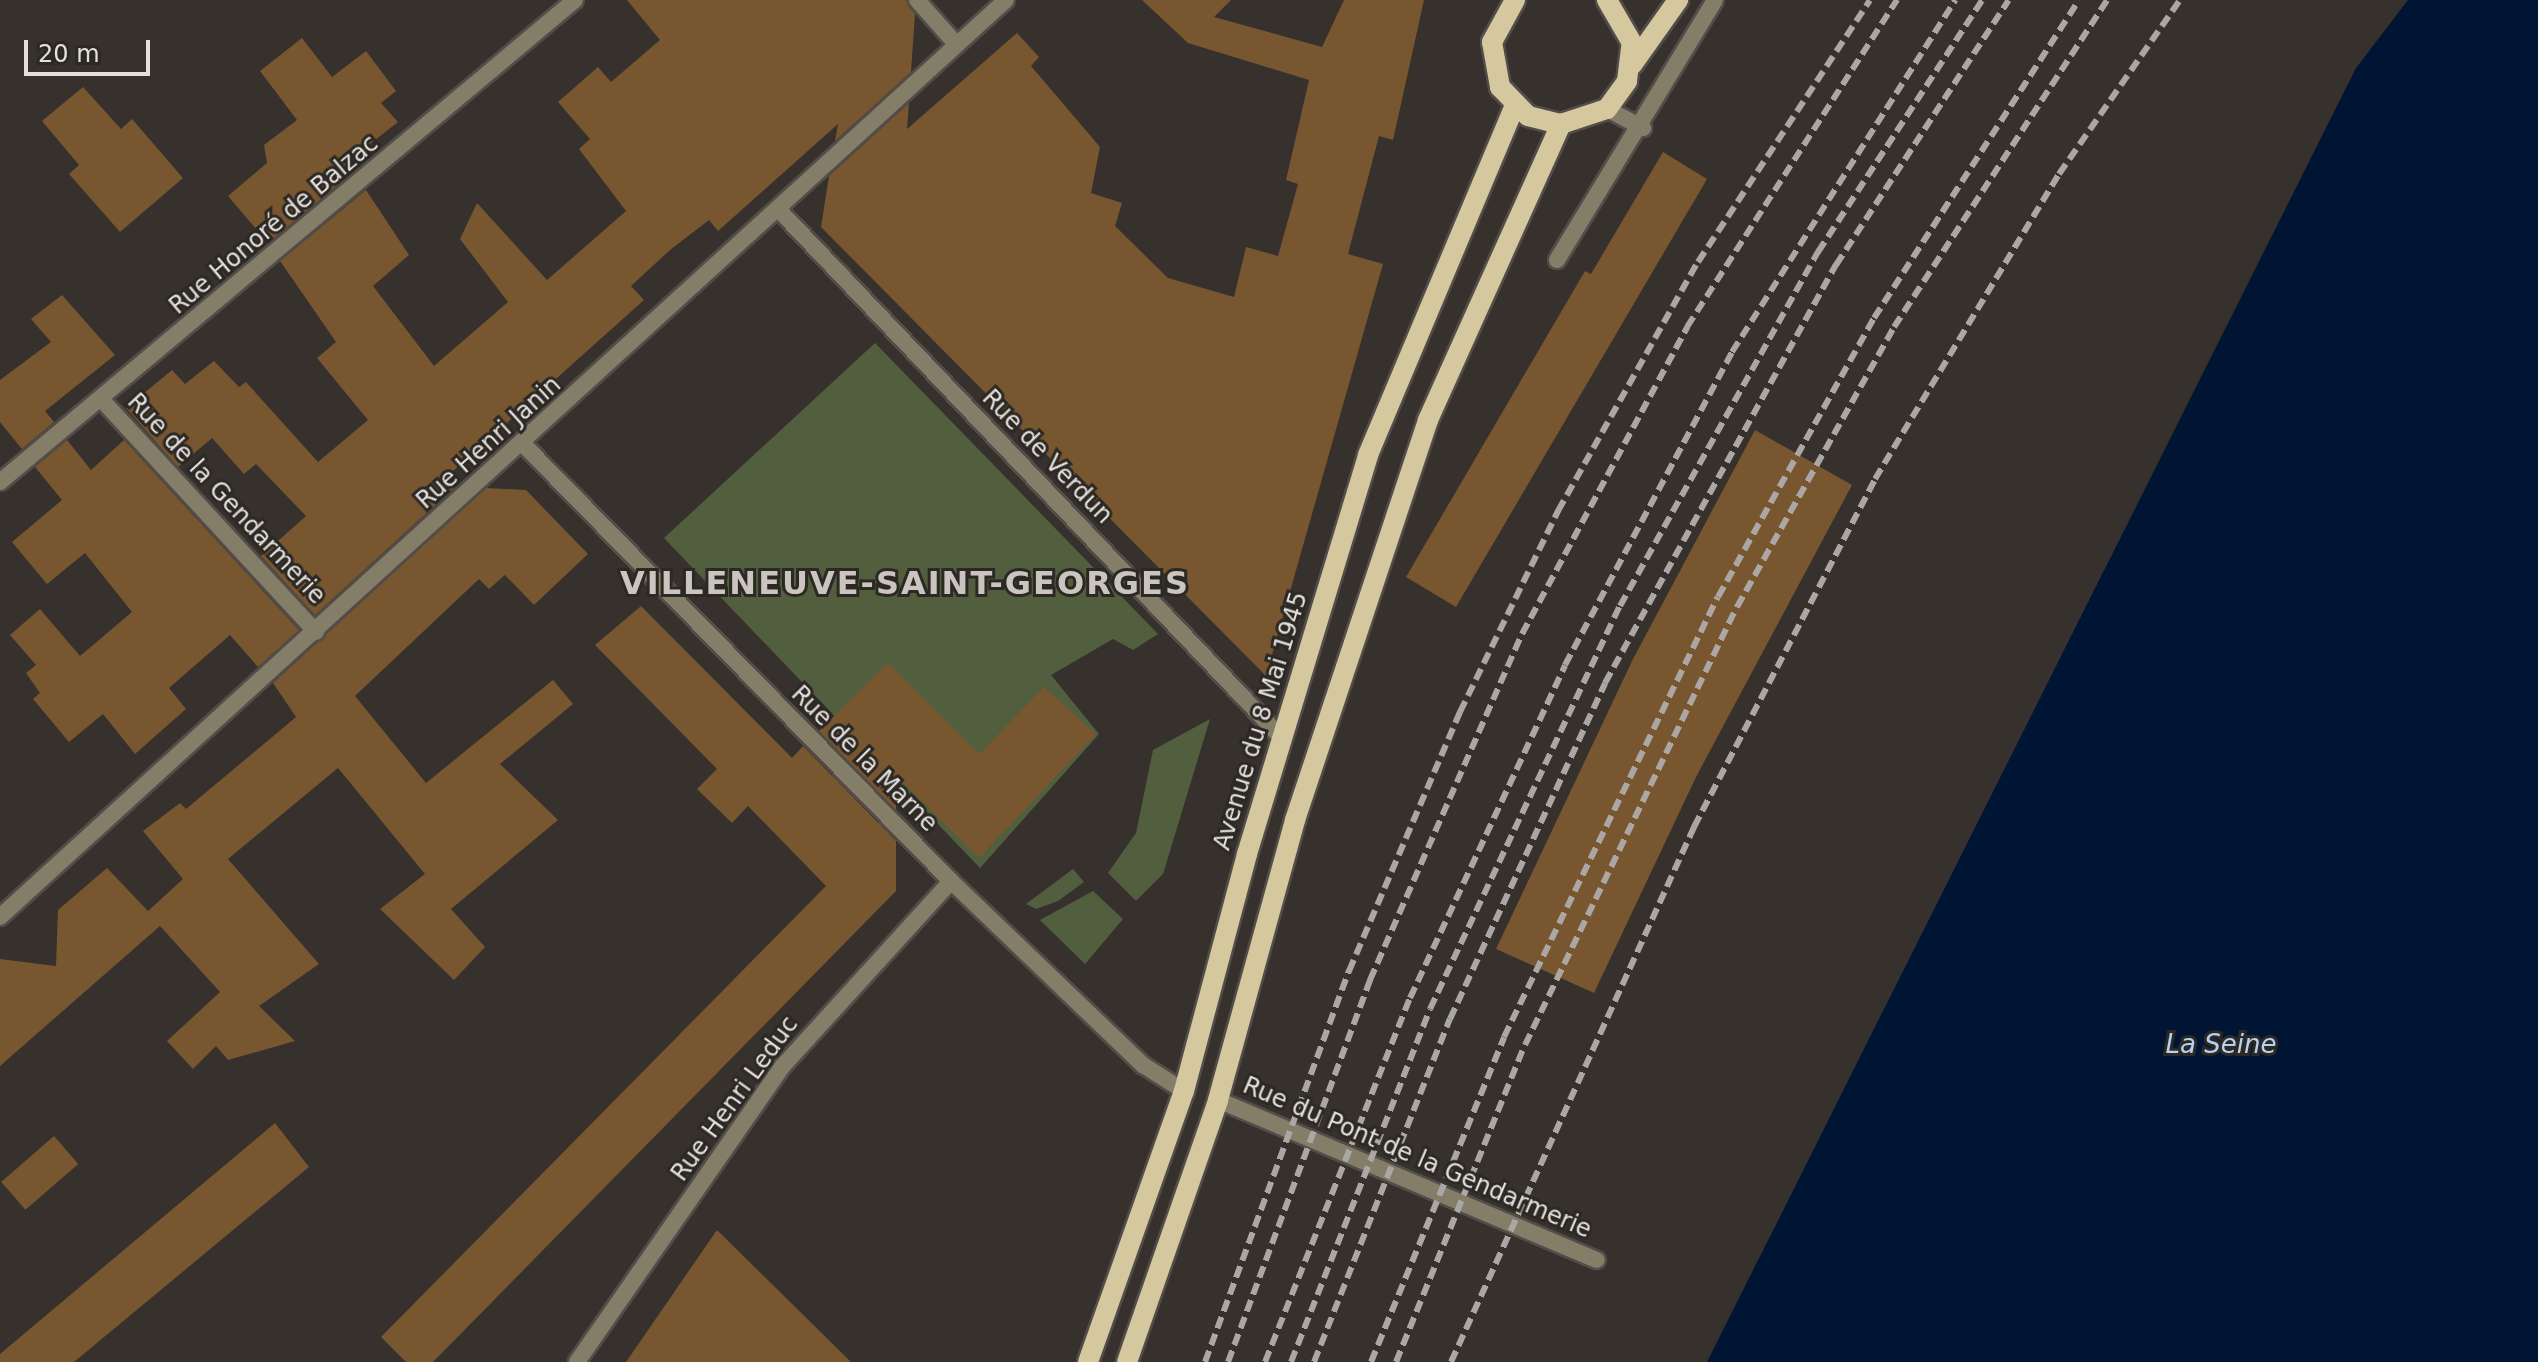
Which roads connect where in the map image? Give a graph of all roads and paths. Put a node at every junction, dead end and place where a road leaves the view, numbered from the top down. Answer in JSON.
{"nodes":[{"id":1,"x":575,"y":0,"type":"edge"},
{"id":2,"x":917,"y":0,"type":"edge"},
{"id":3,"x":1006,"y":0,"type":"edge"},
{"id":4,"x":1515,"y":0,"type":"edge"},
{"id":5,"x":1607,"y":0,"type":"edge"},
{"id":6,"x":1678,"y":0,"type":"edge"},
{"id":7,"x":1715,"y":0,"type":"edge"},
{"id":8,"x":956,"y":44,"type":"junction"},
{"id":9,"x":1632,"y":65,"type":"junction"},
{"id":10,"x":1515,"y":106,"type":"junction"},
{"id":11,"x":1607,"y":109,"type":"junction"},
{"id":12,"x":1561,"y":124,"type":"junction"},
{"id":13,"x":1643,"y":128,"type":"junction"},
{"id":14,"x":778,"y":209,"type":"junction"},
{"id":15,"x":1557,"y":260,"type":"dead end"},
{"id":16,"x":101,"y":399,"type":"junction"},
{"id":17,"x":524,"y":445,"type":"junction"},
{"id":18,"x":0,"y":482,"type":"edge"},
{"id":19,"x":316,"y":632,"type":"junction"},
{"id":20,"x":1281,"y":737,"type":"junction"},
{"id":21,"x":951,"y":881,"type":"junction"},
{"id":22,"x":0,"y":917,"type":"edge"},
{"id":23,"x":1184,"y":1091,"type":"junction"},
{"id":24,"x":1218,"y":1100,"type":"junction"},
{"id":25,"x":1597,"y":1260,"type":"dead end"},
{"id":26,"x":577,"y":1362,"type":"edge"},
{"id":27,"x":1088,"y":1362,"type":"edge"},
{"id":28,"x":1127,"y":1362,"type":"edge"}],
"edges":[{"from":1,"to":16,"type":"street","name":"Rue Honoré de Balzac"},
{"from":2,"to":8,"type":"street"},
{"from":3,"to":8,"type":"street","name":"Rue Henri Janin"},
{"from":4,"to":10,"type":"main road"},
{"from":5,"to":9,"type":"main road"},
{"from":6,"to":9,"type":"main road"},
{"from":7,"to":13,"type":"street"},
{"from":8,"to":14,"type":"street","name":"Rue Henri Janin"},
{"from":9,"to":11,"type":"main road"},
{"from":10,"to":12,"type":"main road"},
{"from":10,"to":20,"type":"main road","name":"Avenue du 8 Mai 1945"},
{"from":11,"to":12,"type":"main road"},
{"from":11,"to":13,"type":"street"},
{"from":12,"to":24,"type":"main road"},
{"from":13,"to":15,"type":"street"},
{"from":14,"to":17,"type":"street","name":"Rue Henri Janin"},
{"from":14,"to":20,"type":"street","name":"Rue de Verdun"},
{"from":16,"to":18,"type":"street","name":"Rue Honoré de Balzac"},
{"from":16,"to":19,"type":"street","name":"Rue de la Gendarmerie"},
{"from":17,"to":19,"type":"street","name":"Rue Henri Janin"},
{"from":17,"to":21,"type":"street","name":"Rue de la Marne"},
{"from":19,"to":22,"type":"street","name":"Rue Henri Janin"},
{"from":20,"to":23,"type":"main road","name":"Avenue du 8 Mai 1945"},
{"from":21,"to":23,"type":"street","name":"Rue de la Marne"},
{"from":21,"to":26,"type":"street","name":"Rue Henri Leduc"},
{"from":23,"to":27,"type":"main road","name":"Avenue du 8 Mai 1945"},
{"from":24,"to":25,"type":"street","name":"Rue du Pont de la Gendarmerie"},
{"from":24,"to":28,"type":"main road"}]}
